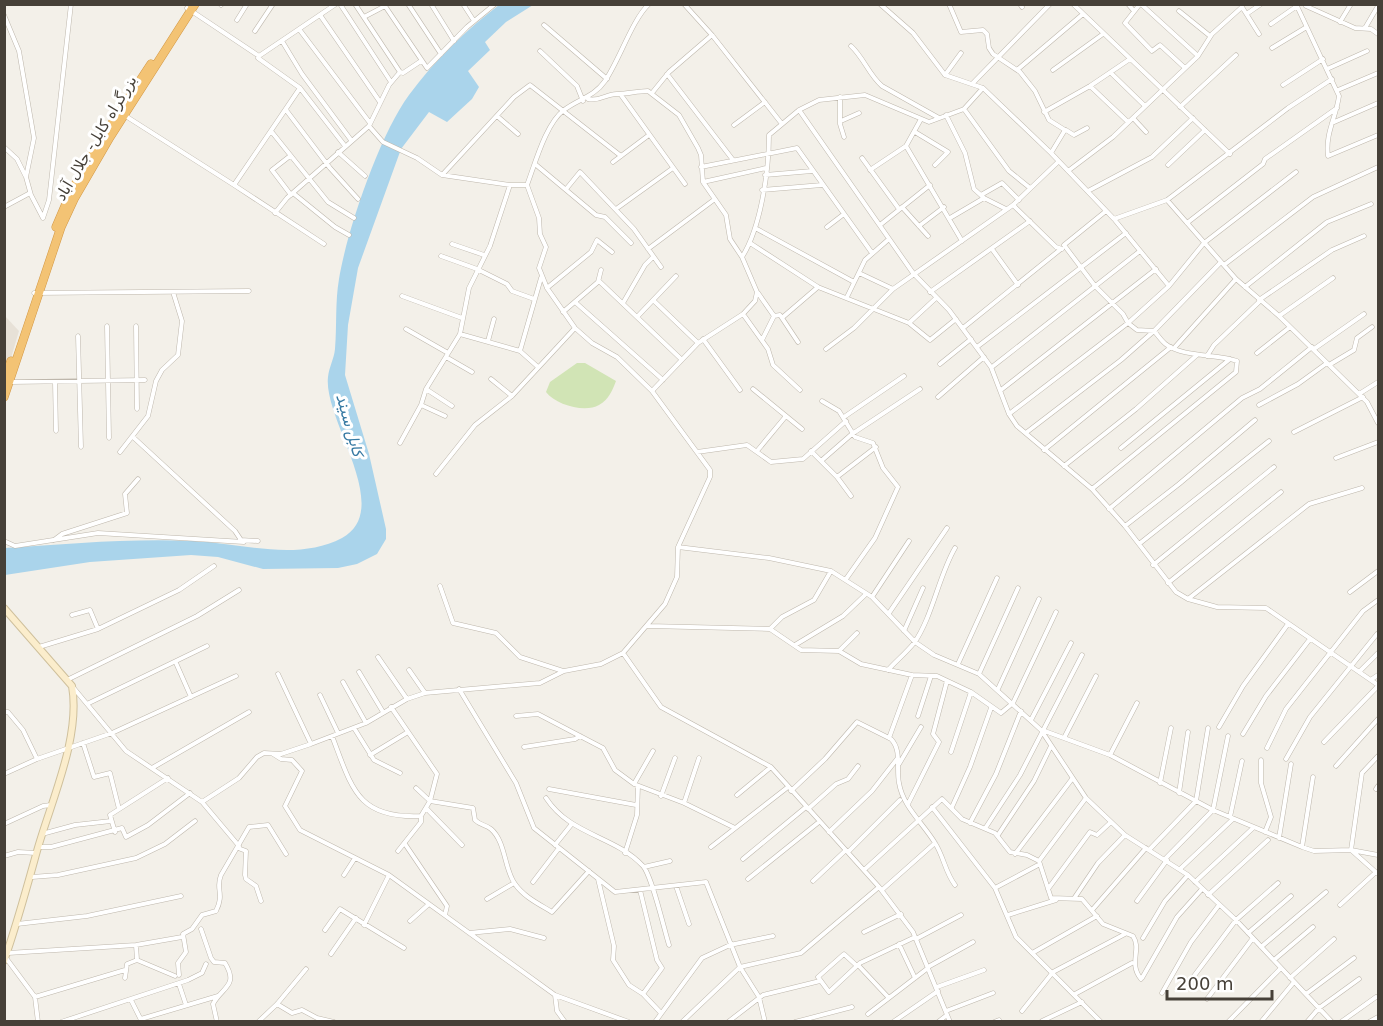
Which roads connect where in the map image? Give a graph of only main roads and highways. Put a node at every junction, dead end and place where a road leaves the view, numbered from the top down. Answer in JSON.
{"nodes":[{"id":1,"x":190,"y":7,"type":"edge"},
{"id":2,"x":37,"y":293,"type":"junction"},
{"id":3,"x":7,"y":381,"type":"edge"},
{"id":4,"x":4,"y":397,"type":"edge"}],
"edges":[{"from":1,"to":2,"type":"highway","name":"بزرگراه کابل- جلال آباد"},
{"from":1,"to":2,"type":"highway","name":"بزرگراه کابل- جلال آباد"},
{"from":2,"to":3,"type":"highway","name":"بزرگراه کابل- جلال آباد"},
{"from":3,"to":4,"type":"highway","name":"بزرگراه کابل- جلال آباد"}]}
